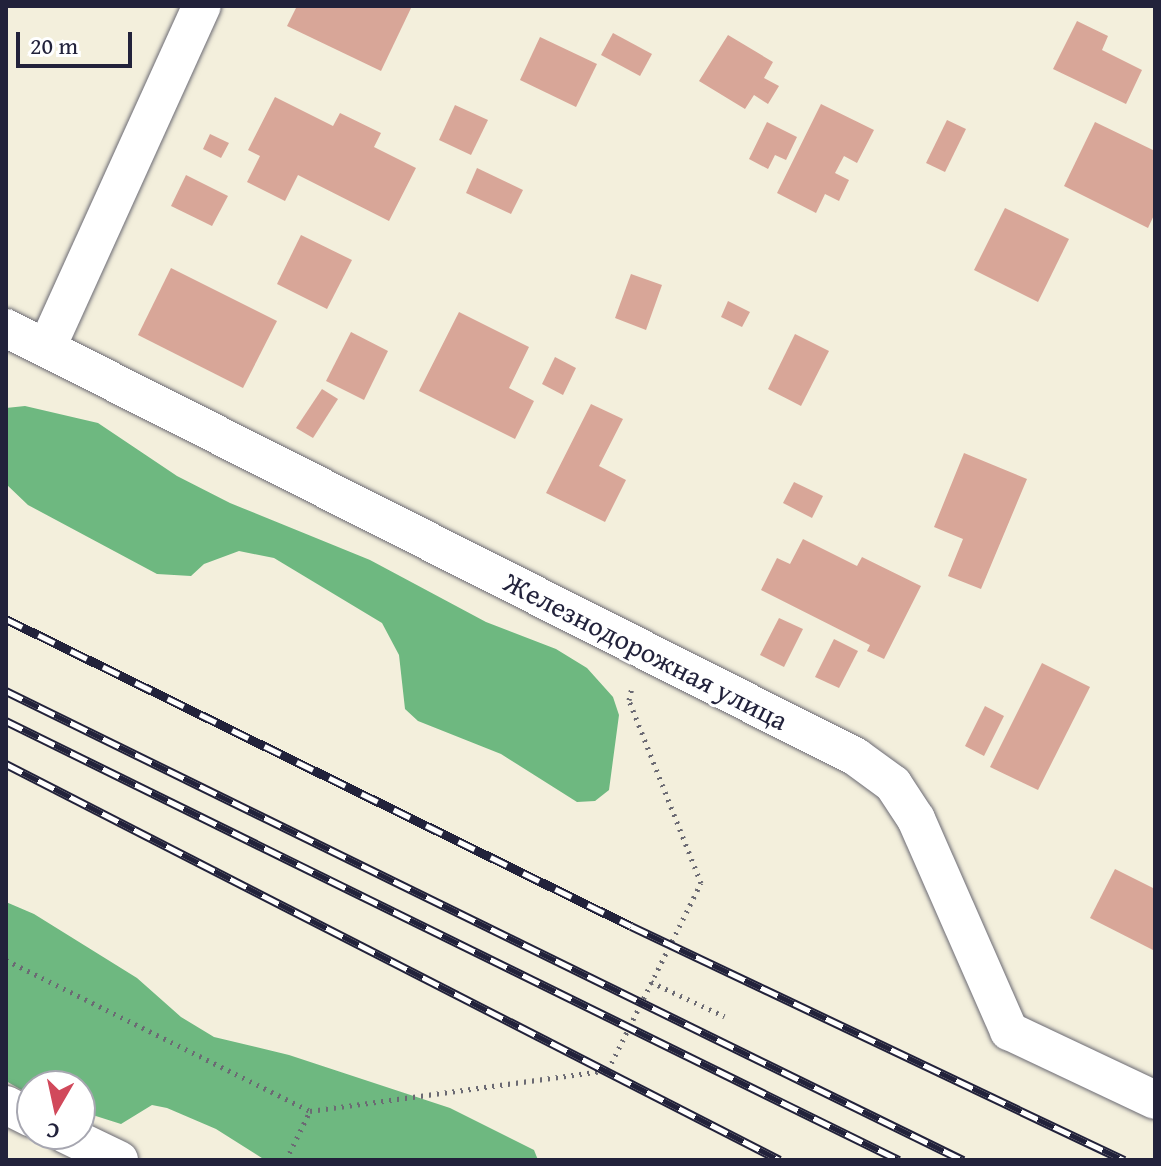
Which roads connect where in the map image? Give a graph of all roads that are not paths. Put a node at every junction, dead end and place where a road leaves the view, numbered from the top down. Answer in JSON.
{"nodes":[{"id":1,"x":202,"y":6,"type":"edge"},
{"id":2,"x":6,"y":328,"type":"edge"},
{"id":3,"x":47,"y":347,"type":"junction"},
{"id":4,"x":1155,"y":1100,"type":"edge"}],
"edges":[{"from":1,"to":3,"type":"street"},
{"from":2,"to":3,"type":"street","name":"Железнодорожная улица"},
{"from":3,"to":4,"type":"street","name":"Железнодорожная улица"}]}
